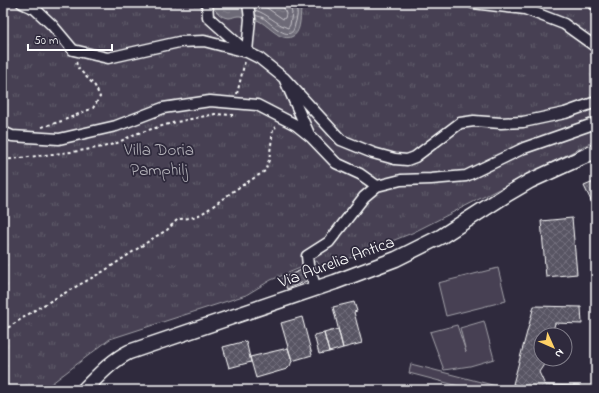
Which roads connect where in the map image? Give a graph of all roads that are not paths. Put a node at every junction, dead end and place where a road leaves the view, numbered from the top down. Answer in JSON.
{"nodes":[{"id":1,"x":22,"y":3,"type":"edge"},
{"id":2,"x":248,"y":3,"type":"edge"},
{"id":3,"x":473,"y":3,"type":"edge"},
{"id":4,"x":593,"y":3,"type":"edge"},
{"id":5,"x":596,"y":5,"type":"edge"},
{"id":6,"x":208,"y":6,"type":"edge"},
{"id":7,"x":596,"y":47,"type":"edge"},
{"id":8,"x":247,"y":52,"type":"junction"},
{"id":9,"x":284,"y":78,"type":"junction"},
{"id":10,"x":596,"y":102,"type":"edge"},
{"id":11,"x":596,"y":123,"type":"edge"},
{"id":12,"x":3,"y":132,"type":"edge"},
{"id":13,"x":311,"y":137,"type":"junction"},
{"id":14,"x":596,"y":151,"type":"edge"},
{"id":15,"x":377,"y":186,"type":"junction"},
{"id":16,"x":316,"y":288,"type":"junction"},
{"id":17,"x":84,"y":390,"type":"edge"}],
"edges":[{"from":1,"to":8,"type":"street"},
{"from":2,"to":8,"type":"street"},
{"from":3,"to":7,"type":"street"},
{"from":4,"to":5,"type":"street"},
{"from":6,"to":8,"type":"street"},
{"from":8,"to":9,"type":"street"},
{"from":9,"to":10,"type":"street"},
{"from":9,"to":13,"type":"street"},
{"from":11,"to":15,"type":"street"},
{"from":12,"to":13,"type":"street"},
{"from":13,"to":15,"type":"street"},
{"from":14,"to":16,"type":"street","name":"Via Aurelia Antica"},
{"from":15,"to":16,"type":"street"},
{"from":16,"to":17,"type":"street","name":"Via Aurelia Antica"}]}
